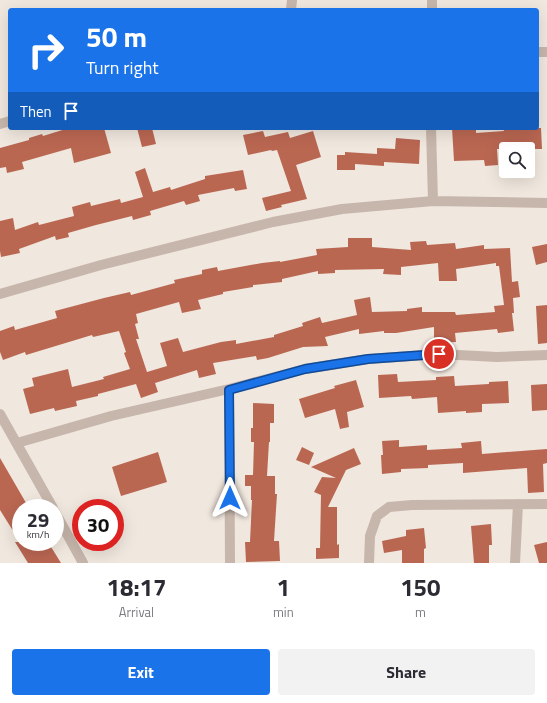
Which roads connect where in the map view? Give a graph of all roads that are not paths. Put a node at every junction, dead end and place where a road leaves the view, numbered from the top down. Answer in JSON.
{"nodes":[{"id":1,"x":430,"y":130,"type":"edge"},
{"id":2,"x":433,"y":202,"type":"junction"},
{"id":3,"x":547,"y":203,"type":"edge"},
{"id":4,"x":0,"y":294,"type":"edge"},
{"id":5,"x":547,"y":356,"type":"edge"},
{"id":6,"x":229,"y":390,"type":"junction"},
{"id":7,"x":0,"y":414,"type":"edge"},
{"id":8,"x":17,"y":443,"type":"junction"},
{"id":9,"x":48,"y":499,"type":"edge"},
{"id":10,"x":518,"y":504,"type":"junction"},
{"id":11,"x":547,"y":504,"type":"edge"},
{"id":12,"x":64,"y":528,"type":"edge"},
{"id":13,"x":83,"y":563,"type":"edge"},
{"id":14,"x":230,"y":563,"type":"edge"},
{"id":15,"x":369,"y":563,"type":"edge"},
{"id":16,"x":515,"y":563,"type":"edge"}],
"edges":[{"from":1,"to":2,"type":"street"},
{"from":2,"to":3,"type":"street"},
{"from":2,"to":4,"type":"street"},
{"from":5,"to":6,"type":"street"},
{"from":6,"to":8,"type":"street"},
{"from":6,"to":14,"type":"street"},
{"from":7,"to":8,"type":"street"},
{"from":8,"to":9,"type":"street"},
{"from":10,"to":11,"type":"street"},
{"from":10,"to":15,"type":"street"},
{"from":10,"to":16,"type":"street"},
{"from":12,"to":13,"type":"street"}]}
